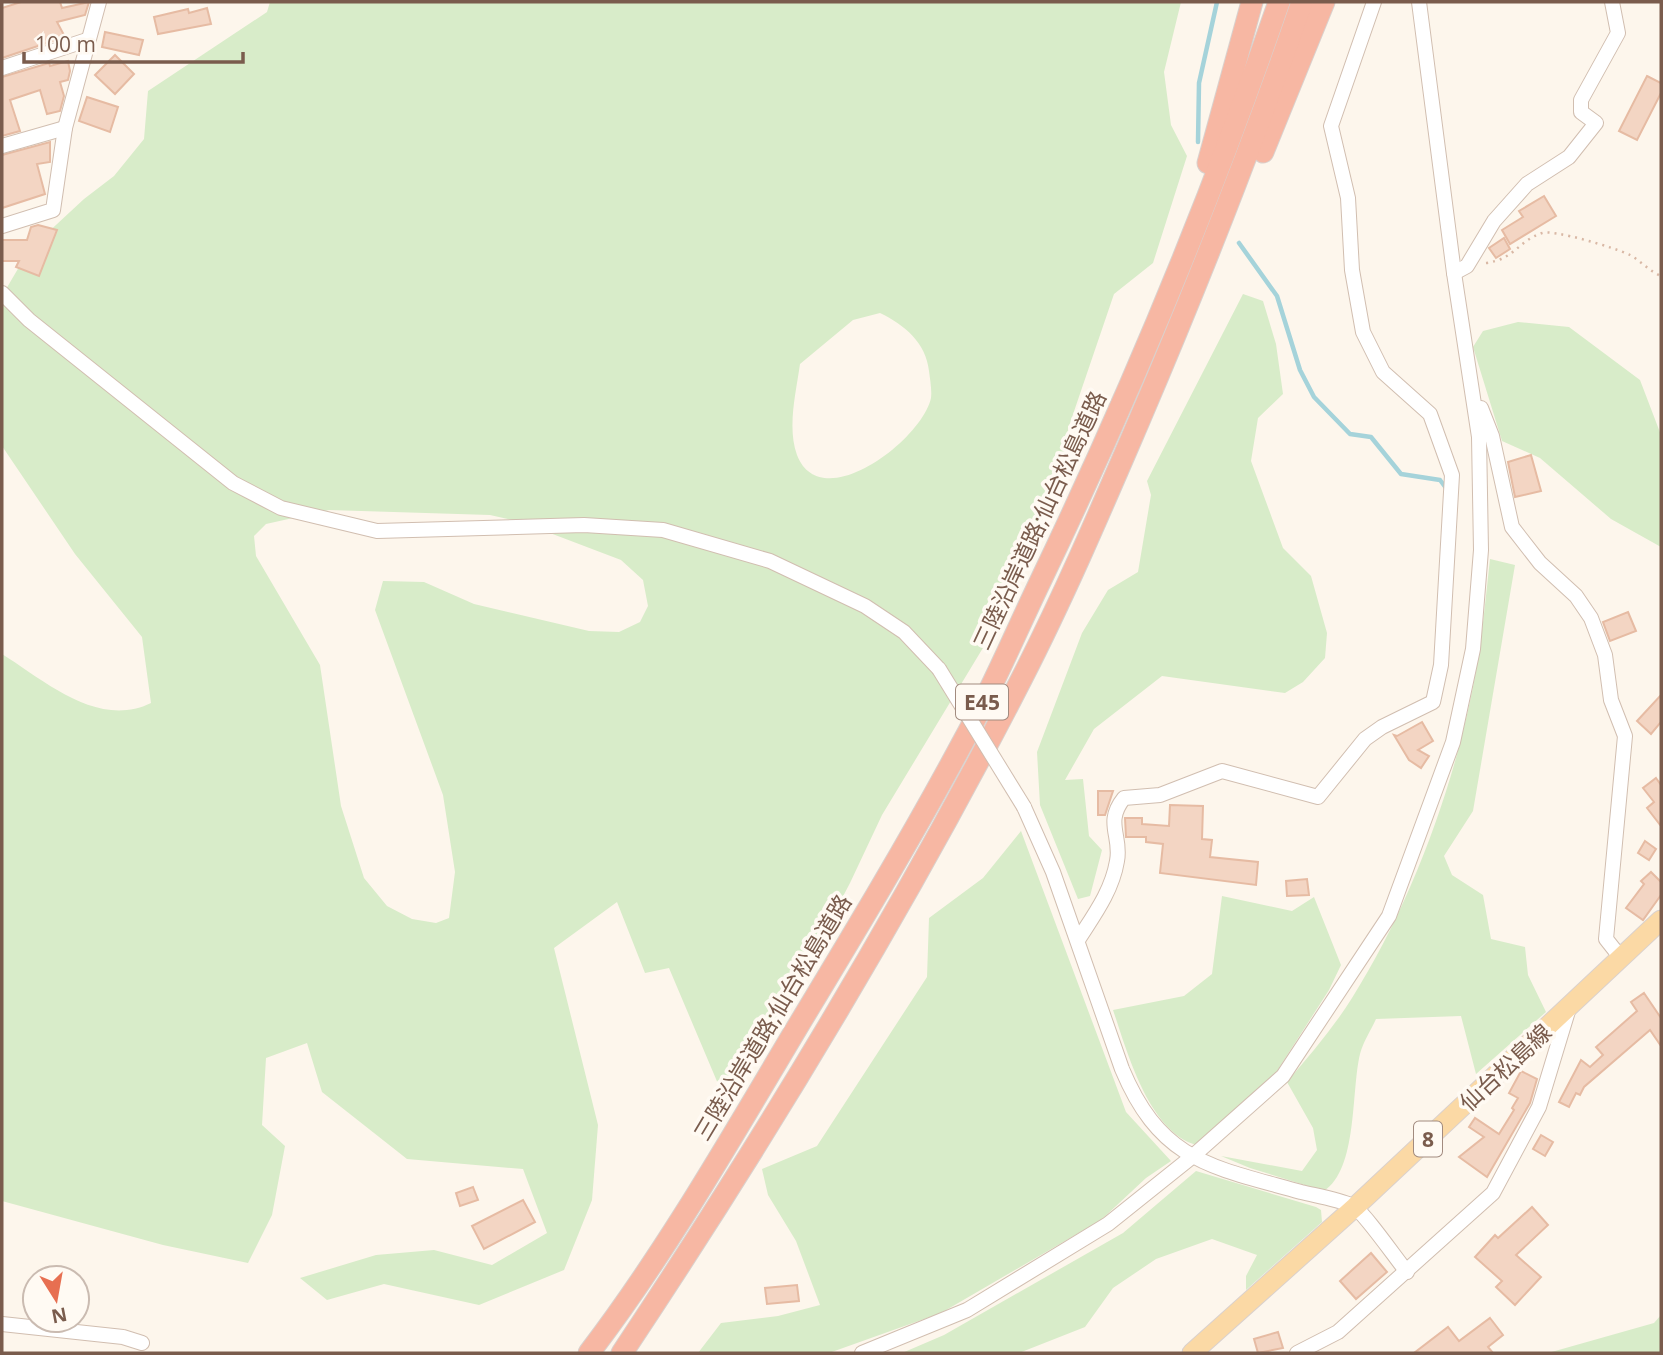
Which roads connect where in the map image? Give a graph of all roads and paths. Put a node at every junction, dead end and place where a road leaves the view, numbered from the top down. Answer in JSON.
{"nodes":[{"id":1,"x":99,"y":2,"type":"edge"},
{"id":2,"x":1252,"y":2,"type":"edge"},
{"id":3,"x":1279,"y":2,"type":"edge"},
{"id":4,"x":1302,"y":2,"type":"edge"},
{"id":5,"x":1324,"y":2,"type":"edge"},
{"id":6,"x":1374,"y":2,"type":"edge"},
{"id":7,"x":1419,"y":2,"type":"edge"},
{"id":8,"x":1612,"y":2,"type":"edge"},
{"id":9,"x":87,"y":40,"type":"junction"},
{"id":10,"x":2,"y":68,"type":"edge"},
{"id":11,"x":65,"y":128,"type":"junction"},
{"id":12,"x":2,"y":146,"type":"edge"},
{"id":13,"x":2,"y":226,"type":"edge"},
{"id":14,"x":1467,"y":266,"type":"junction"},
{"id":15,"x":1454,"y":273,"type":"junction"},
{"id":16,"x":1661,"y":276,"type":"edge"},
{"id":17,"x":2,"y":293,"type":"edge"},
{"id":18,"x":1170,"y":296,"type":"junction"},
{"id":19,"x":1191,"y":299,"type":"junction"},
{"id":20,"x":1473,"y":385,"type":"junction"},
{"id":21,"x":1661,"y":920,"type":"edge"},
{"id":22,"x":1078,"y":940,"type":"junction"},
{"id":23,"x":1621,"y":958,"type":"junction"},
{"id":24,"x":1570,"y":1006,"type":"junction"},
{"id":25,"x":1193,"y":1156,"type":"junction"},
{"id":26,"x":1355,"y":1207,"type":"junction"},
{"id":27,"x":1407,"y":1272,"type":"junction"},
{"id":28,"x":2,"y":1324,"type":"edge"},
{"id":29,"x":142,"y":1343,"type":"dead end"},
{"id":30,"x":589,"y":1353,"type":"edge"},
{"id":31,"x":622,"y":1353,"type":"edge"},
{"id":32,"x":862,"y":1353,"type":"edge"},
{"id":33,"x":1192,"y":1353,"type":"edge"},
{"id":34,"x":1297,"y":1353,"type":"edge"}],
"edges":[{"from":1,"to":9,"type":"street"},
{"from":2,"to":18,"type":"highway"},
{"from":3,"to":18,"type":"highway","name":"三陸沿岸道路;仙台松島道路","number":"E45"},
{"from":4,"to":19,"type":"highway","number":"E45"},
{"from":5,"to":19,"type":"highway"},
{"from":6,"to":22,"type":"street"},
{"from":7,"to":15,"type":"street"},
{"from":8,"to":14,"type":"street"},
{"from":9,"to":10,"type":"street"},
{"from":9,"to":11,"type":"street"},
{"from":11,"to":12,"type":"street"},
{"from":11,"to":13,"type":"street"},
{"from":14,"to":15,"type":"street"},
{"from":14,"to":16,"type":"path"},
{"from":15,"to":20,"type":"street"},
{"from":17,"to":22,"type":"street","bridge":true},
{"from":18,"to":30,"type":"highway","name":"三陸沿岸道路;仙台松島道路","number":"E45"},
{"from":19,"to":31,"type":"highway","number":"E45"},
{"from":20,"to":23,"type":"street"},
{"from":20,"to":25,"type":"street"},
{"from":21,"to":23,"type":"main road","name":"仙台松島線","number":"8"},
{"from":22,"to":25,"type":"street"},
{"from":23,"to":24,"type":"main road","name":"仙台松島線","number":"8"},
{"from":24,"to":26,"type":"main road","name":"仙台松島線","number":"8"},
{"from":24,"to":27,"type":"street"},
{"from":25,"to":26,"type":"street"},
{"from":25,"to":32,"type":"street"},
{"from":26,"to":27,"type":"street"},
{"from":26,"to":33,"type":"main road","name":"仙台松島線","number":"8"},
{"from":27,"to":34,"type":"street"},
{"from":28,"to":29,"type":"street"}]}
